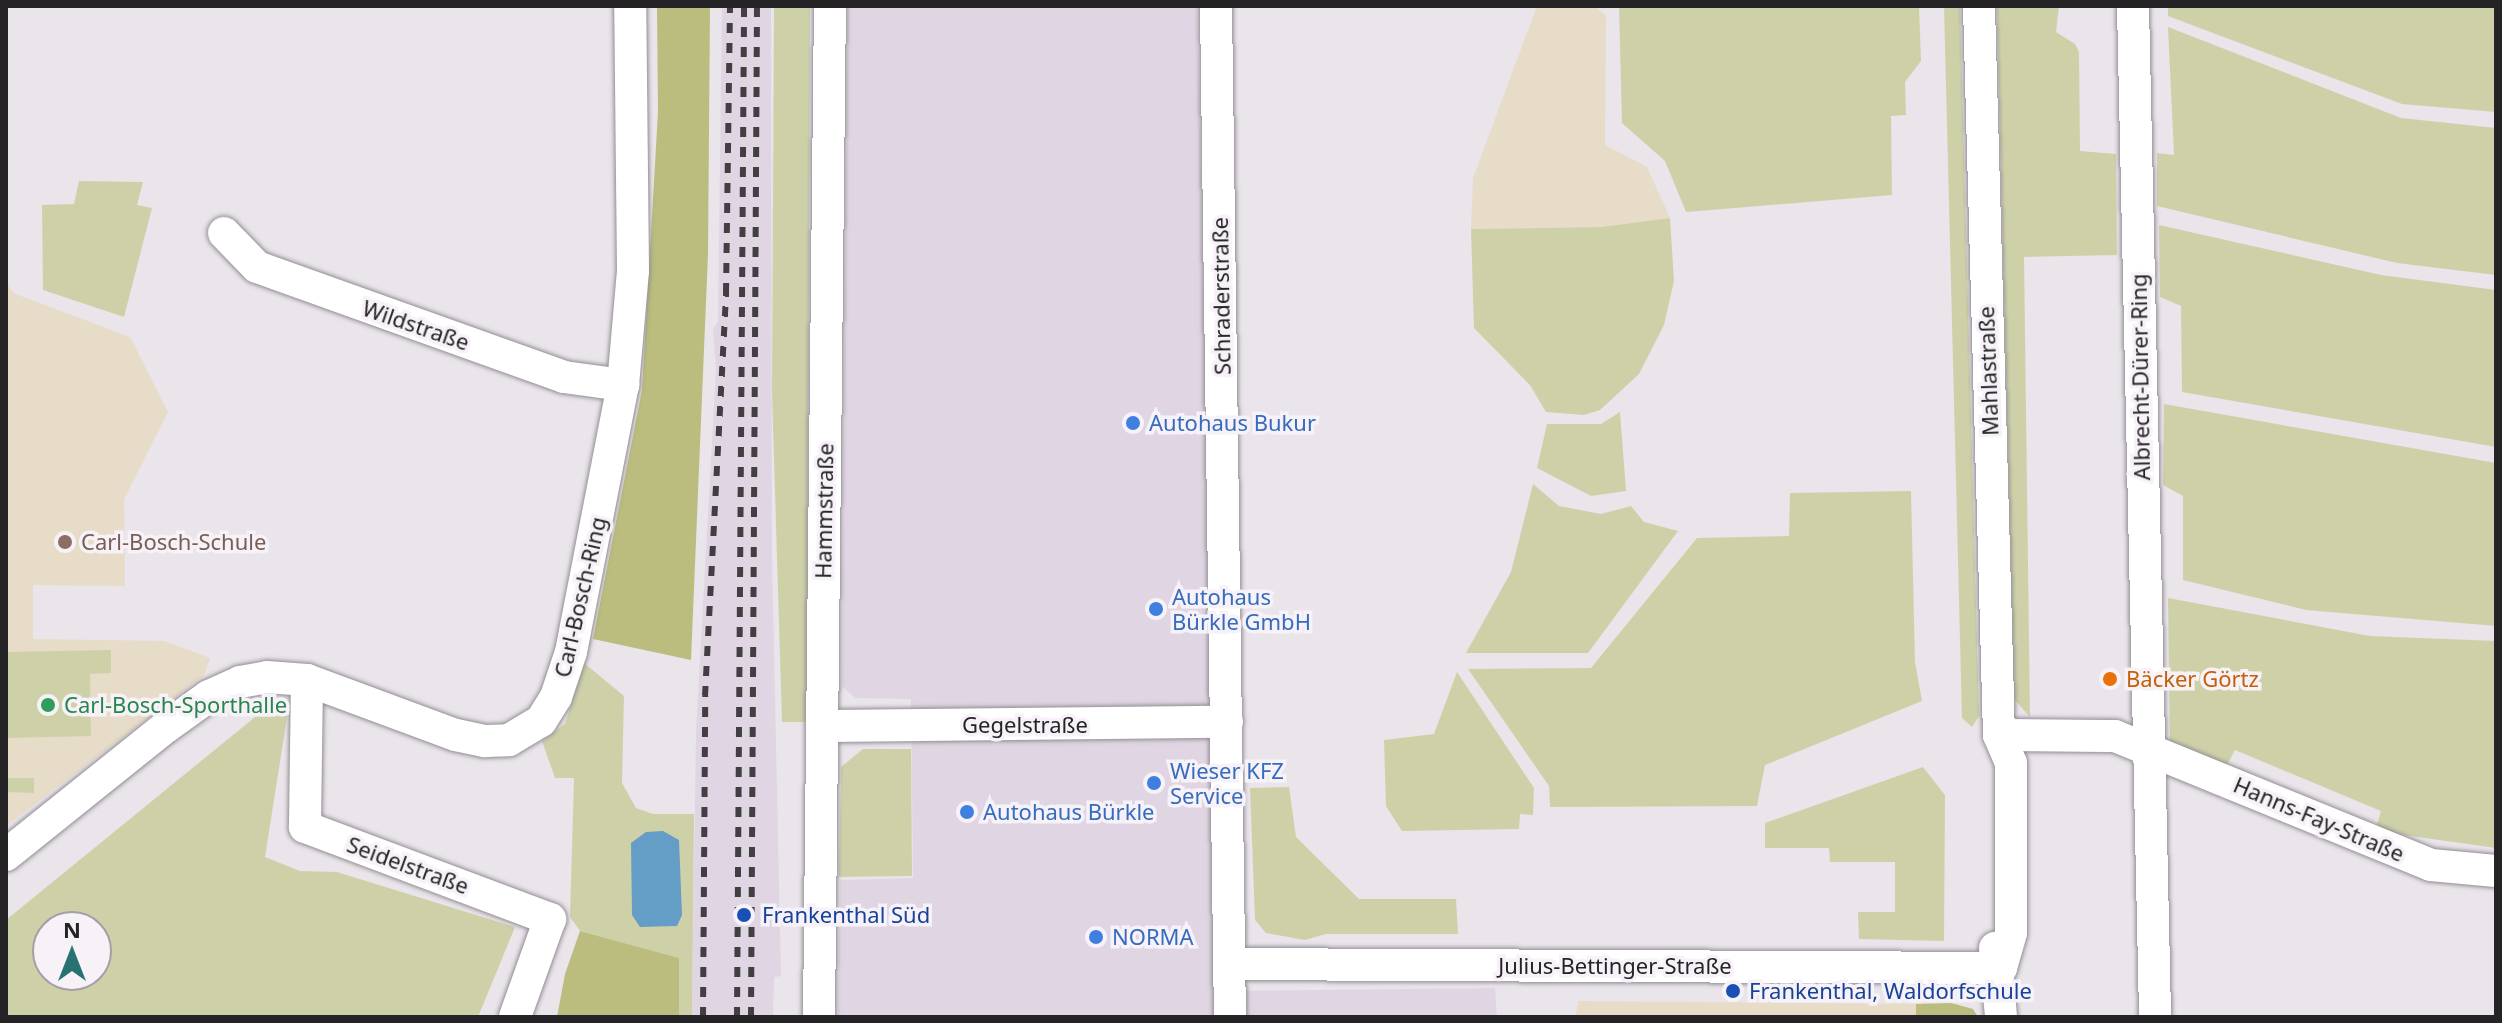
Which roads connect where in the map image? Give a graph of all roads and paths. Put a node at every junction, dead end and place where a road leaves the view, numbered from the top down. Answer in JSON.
{"nodes":[{"id":1,"x":630,"y":6,"type":"edge"},
{"id":2,"x":830,"y":6,"type":"edge"},
{"id":3,"x":1216,"y":6,"type":"edge"},
{"id":4,"x":1979,"y":6,"type":"edge"},
{"id":5,"x":2133,"y":6,"type":"edge"},
{"id":6,"x":224,"y":233,"type":"dead end"},
{"id":7,"x":623,"y":385,"type":"junction"},
{"id":8,"x":307,"y":680,"type":"junction"},
{"id":9,"x":1227,"y":722,"type":"junction"},
{"id":10,"x":822,"y":726,"type":"junction"},
{"id":11,"x":1999,"y":735,"type":"junction"},
{"id":12,"x":2148,"y":747,"type":"junction"},
{"id":13,"x":6,"y":855,"type":"edge"},
{"id":14,"x":2496,"y":871,"type":"edge"},
{"id":15,"x":1230,"y":964,"type":"junction"},
{"id":16,"x":2001,"y":968,"type":"junction"},
{"id":17,"x":515,"y":1017,"type":"edge"},
{"id":18,"x":819,"y":1017,"type":"edge"},
{"id":19,"x":1230,"y":1017,"type":"edge"},
{"id":20,"x":2001,"y":1017,"type":"edge"},
{"id":21,"x":2155,"y":1017,"type":"edge"}],
"edges":[{"from":1,"to":7,"type":"street","name":"Carl-Bosch-Ring"},
{"from":2,"to":10,"type":"street","name":"Hammstraße"},
{"from":3,"to":9,"type":"street","name":"Schraderstraße"},
{"from":4,"to":11,"type":"street","name":"Mahlastraße"},
{"from":5,"to":12,"type":"street","name":"Albrecht-Dürer-Ring"},
{"from":6,"to":7,"type":"street","name":"Wildstraße"},
{"from":7,"to":8,"type":"street","name":"Carl-Bosch-Ring"},
{"from":8,"to":13,"type":"street","name":"Carl-Bosch-Ring"},
{"from":8,"to":17,"type":"street","name":"Seidelstraße"},
{"from":9,"to":10,"type":"street","name":"Gegelstraße"},
{"from":9,"to":15,"type":"street","name":"Schraderstraße"},
{"from":10,"to":18,"type":"street","name":"Hammstraße"},
{"from":11,"to":12,"type":"street","name":"Hanns-Fay-Straße"},
{"from":11,"to":16,"type":"street","name":"Mahlastraße"},
{"from":12,"to":14,"type":"street","name":"Hanns-Fay-Straße"},
{"from":12,"to":21,"type":"street"},
{"from":15,"to":16,"type":"street","name":"Julius-Bettinger-Straße"},
{"from":15,"to":19,"type":"street","name":"Schraderstraße"},
{"from":16,"to":20,"type":"street","name":"Mahlastraße"}]}
